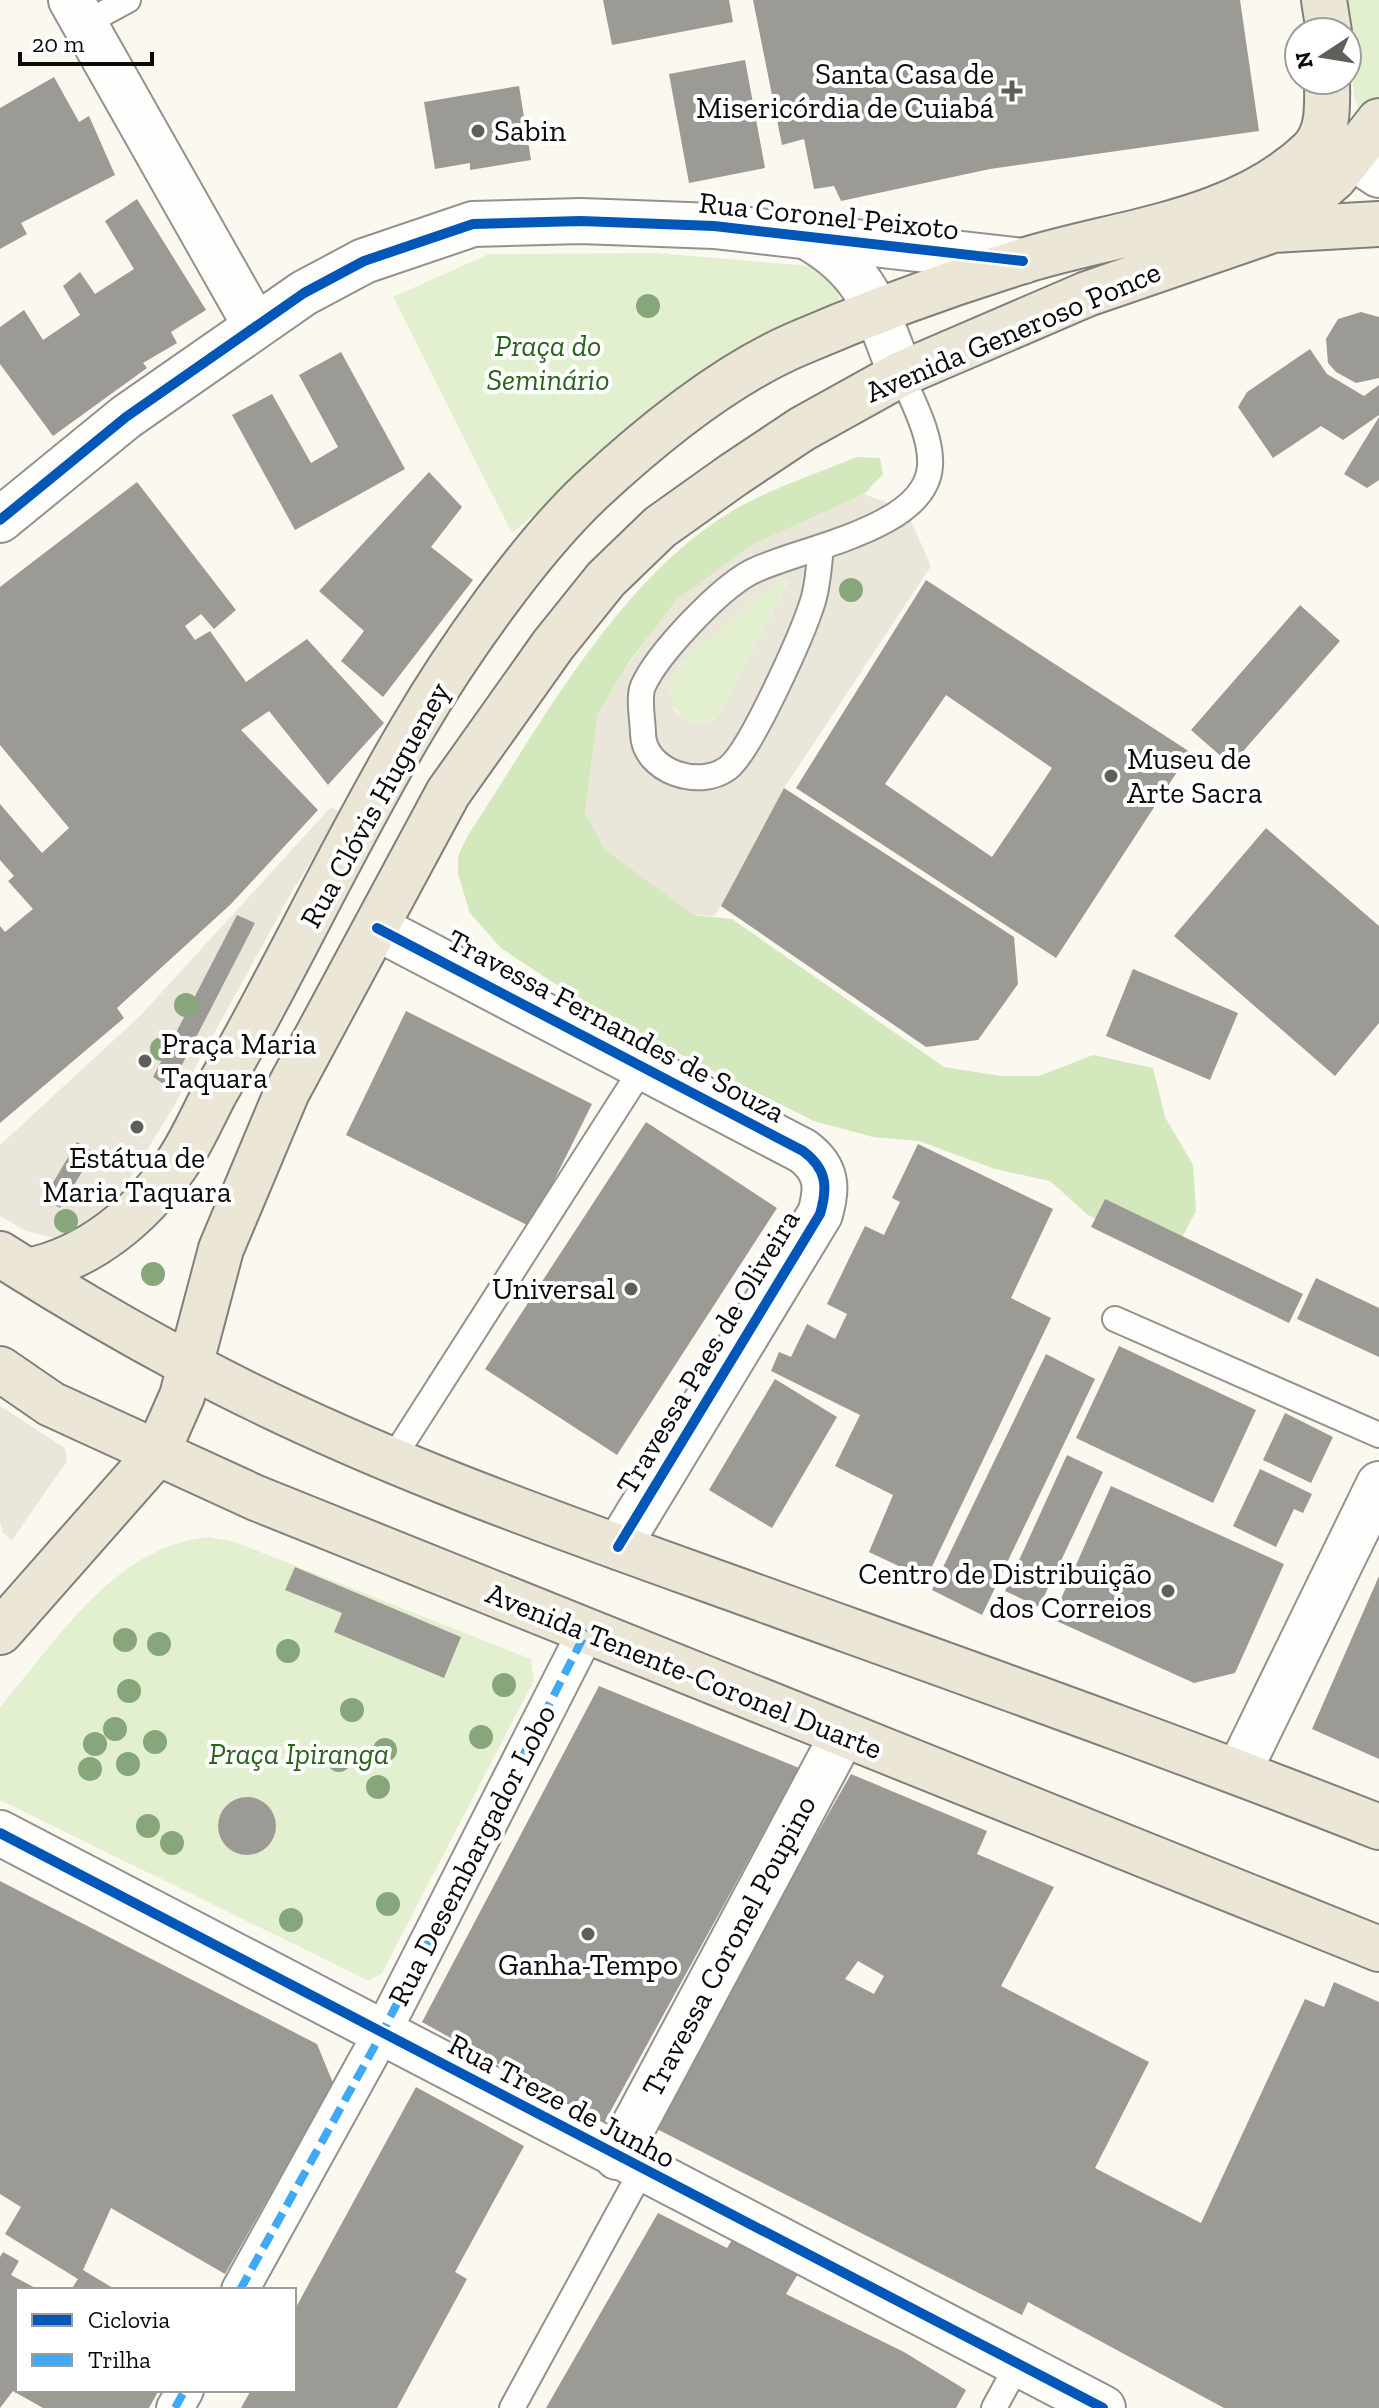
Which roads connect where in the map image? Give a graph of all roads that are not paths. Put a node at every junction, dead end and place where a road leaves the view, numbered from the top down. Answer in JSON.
{"nodes":[{"id":1,"x":128,"y":0,"type":"edge"},
{"id":2,"x":77,"y":12,"type":"edge"},
{"id":3,"x":1326,"y":96,"type":"edge"},
{"id":4,"x":1342,"y":96,"type":"edge"},
{"id":5,"x":1379,"y":121,"type":"edge"},
{"id":6,"x":1365,"y":166,"type":"edge"},
{"id":7,"x":1379,"y":224,"type":"edge"},
{"id":8,"x":1273,"y":230,"type":"junction"},
{"id":9,"x":809,"y":238,"type":"junction"},
{"id":10,"x":1023,"y":261,"type":"junction"},
{"id":11,"x":876,"y":311,"type":"junction"},
{"id":12,"x":255,"y":325,"type":"junction"},
{"id":13,"x":901,"y":374,"type":"junction"},
{"id":14,"x":0,"y":520,"type":"edge"},
{"id":15,"x":821,"y":547,"type":"junction"},
{"id":16,"x":377,"y":928,"type":"junction"},
{"id":17,"x":643,"y":1067,"type":"junction"},
{"id":18,"x":825,"y":1177,"type":"joint"},
{"id":19,"x":14,"y":1262,"type":"edge"},
{"id":20,"x":1115,"y":1319,"type":"dead end"},
{"id":21,"x":190,"y":1366,"type":"junction"},
{"id":22,"x":0,"y":1369,"type":"edge"},
{"id":23,"x":1379,"y":1435,"type":"edge"},
{"id":24,"x":156,"y":1455,"type":"junction"},
{"id":25,"x":393,"y":1458,"type":"junction"},
{"id":26,"x":1379,"y":1484,"type":"edge"},
{"id":27,"x":618,"y":1547,"type":"junction"},
{"id":28,"x":587,"y":1630,"type":"junction"},
{"id":29,"x":0,"y":1632,"type":"edge"},
{"id":30,"x":842,"y":1736,"type":"junction"},
{"id":31,"x":1239,"y":1771,"type":"junction"},
{"id":32,"x":1379,"y":1827,"type":"edge"},
{"id":33,"x":0,"y":1833,"type":"edge"},
{"id":34,"x":1379,"y":1949,"type":"edge"},
{"id":35,"x":382,"y":2033,"type":"junction"},
{"id":36,"x":629,"y":2163,"type":"junction"},
{"id":37,"x":241,"y":2288,"type":"edge"},
{"id":38,"x":1018,"y":2364,"type":"junction"},
{"id":39,"x":512,"y":2408,"type":"edge"},
{"id":40,"x":994,"y":2408,"type":"edge"},
{"id":41,"x":1103,"y":2408,"type":"edge"}],
"edges":[{"from":1,"to":2,"type":"lane"},
{"from":2,"to":12,"type":"street"},
{"from":3,"to":10,"type":"main road","name":"Rua Clóvis Hugueney"},
{"from":4,"to":6,"type":"main road"},
{"from":5,"to":6,"type":"main road","name":"Avenida Generoso Ponce"},
{"from":6,"to":8,"type":"main road","name":"Avenida Generoso Ponce"},
{"from":7,"to":8,"type":"main road"},
{"from":8,"to":13,"type":"main road","name":"Avenida Generoso Ponce"},
{"from":9,"to":10,"type":"street","name":"Rua Coronel Peixoto"},
{"from":9,"to":11,"type":"street"},
{"from":9,"to":12,"type":"street","name":"Rua Coronel Peixoto"},
{"from":10,"to":11,"type":"main road","name":"Rua Clóvis Hugueney"},
{"from":11,"to":13,"type":"street"},
{"from":11,"to":19,"type":"main road","name":"Rua Clóvis Hugueney"},
{"from":12,"to":14,"type":"street","name":"Rua Coronel Peixoto"},
{"from":13,"to":15,"type":"lane"},
{"from":13,"to":16,"type":"main road","name":"Avenida Generoso Ponce"},
{"from":15,"to":15,"type":"lane"},
{"from":16,"to":17,"type":"street","name":"Travessa Fernandes de Souza"},
{"from":16,"to":21,"type":"main road","name":"Avenida Generoso Ponce"},
{"from":17,"to":18,"type":"street","name":"Travessa Fernandes de Souza"},
{"from":17,"to":25,"type":"lane"},
{"from":18,"to":27,"type":"street","name":"Travessa Paes de Oliveira"},
{"from":19,"to":21,"type":"main road"},
{"from":20,"to":23,"type":"lane"},
{"from":21,"to":24,"type":"main road","name":"Avenida Generoso Ponce"},
{"from":21,"to":25,"type":"main road"},
{"from":22,"to":24,"type":"main road","name":"Avenida Tenente-Coronel Duarte"},
{"from":24,"to":28,"type":"main road","name":"Avenida Tenente-Coronel Duarte"},
{"from":24,"to":29,"type":"main road"},
{"from":25,"to":27,"type":"main road"},
{"from":26,"to":31,"type":"street"},
{"from":27,"to":31,"type":"main road"},
{"from":28,"to":30,"type":"main road","name":"Avenida Tenente-Coronel Duarte"},
{"from":28,"to":35,"type":"street","name":"Rua Desembargador Lobo"},
{"from":30,"to":34,"type":"main road","name":"Avenida Tenente-Coronel Duarte"},
{"from":30,"to":36,"type":"street","name":"Travessa Coronel Poupino"},
{"from":31,"to":32,"type":"main road"},
{"from":33,"to":35,"type":"street","name":"Rua Treze de Junho"},
{"from":35,"to":36,"type":"street","name":"Rua Treze de Junho"},
{"from":35,"to":37,"type":"street","name":"Rua Desembargador Lobo"},
{"from":36,"to":38,"type":"street","name":"Rua Treze de Junho"},
{"from":36,"to":39,"type":"lane"},
{"from":38,"to":40,"type":"lane"},
{"from":38,"to":41,"type":"street","name":"Rua Treze de Junho"}]}
